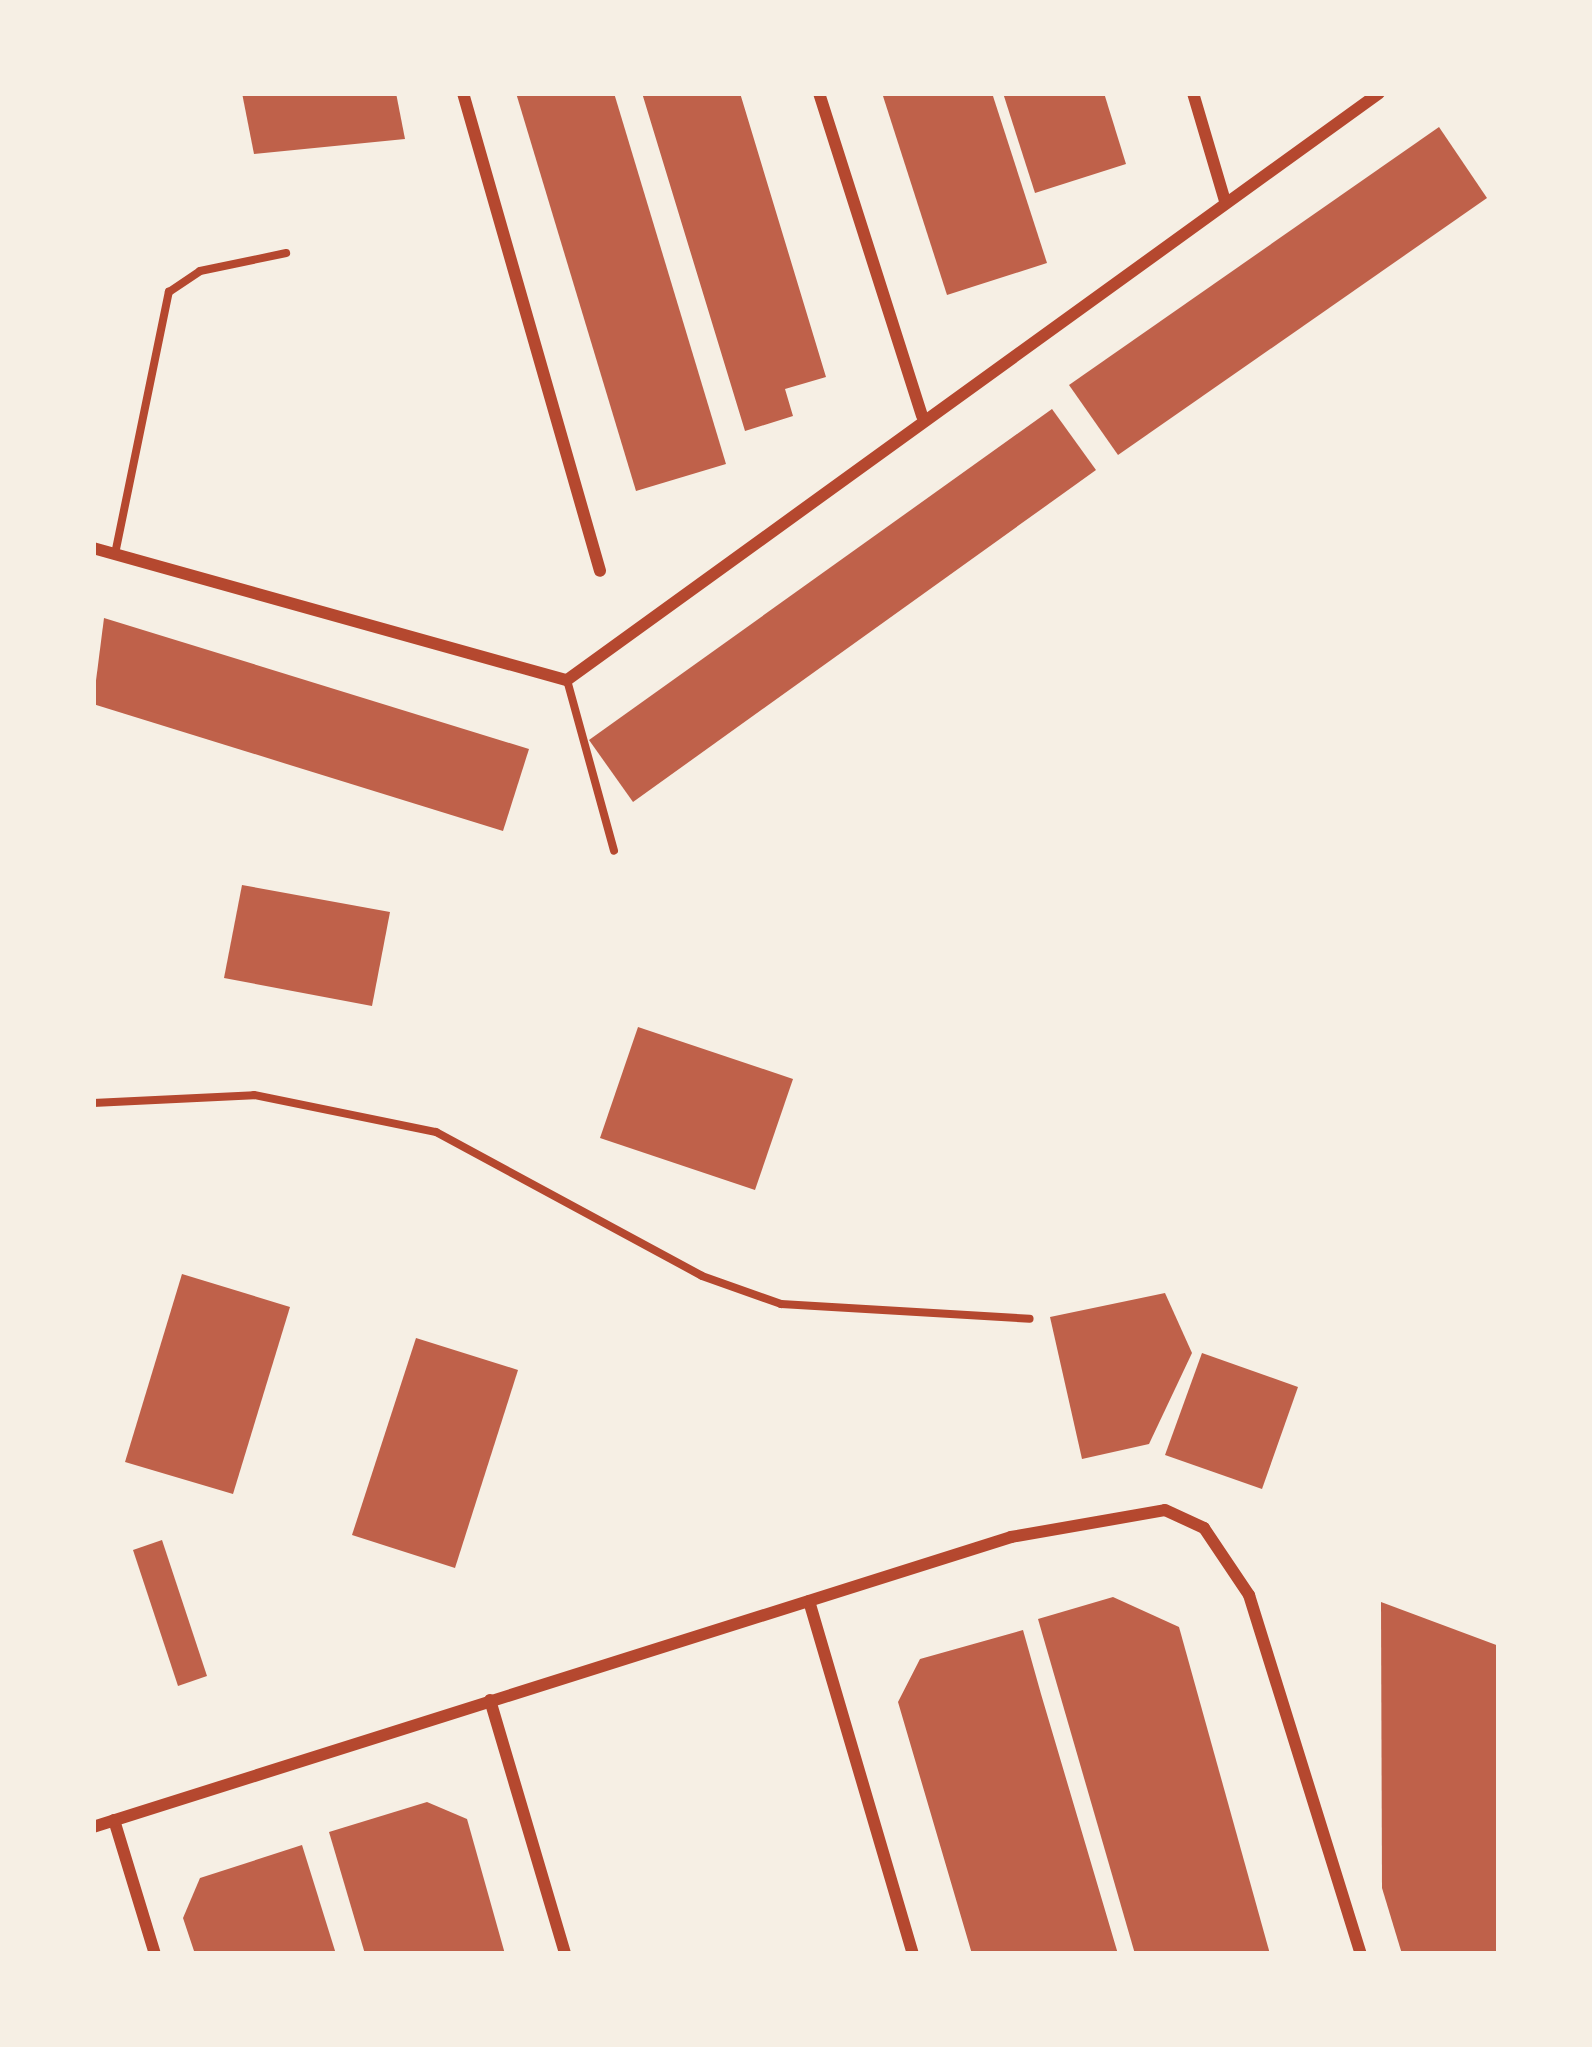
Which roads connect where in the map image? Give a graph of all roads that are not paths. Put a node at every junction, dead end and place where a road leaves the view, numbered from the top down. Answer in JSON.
{"nodes":[{"id":1,"x":463,"y":93,"type":"edge"},
{"id":2,"x":819,"y":93,"type":"edge"},
{"id":3,"x":1193,"y":93,"type":"edge"},
{"id":4,"x":1379,"y":93,"type":"edge"},
{"id":5,"x":1226,"y":201,"type":"junction"},
{"id":6,"x":286,"y":253,"type":"dead end"},
{"id":7,"x":922,"y":416,"type":"junction"},
{"id":8,"x":93,"y":548,"type":"edge"},
{"id":9,"x":115,"y":554,"type":"junction"},
{"id":10,"x":600,"y":571,"type":"dead end"},
{"id":11,"x":567,"y":680,"type":"junction"},
{"id":12,"x":614,"y":851,"type":"dead end"},
{"id":13,"x":93,"y":1103,"type":"edge"},
{"id":14,"x":1030,"y":1319,"type":"dead end"},
{"id":15,"x":809,"y":1601,"type":"junction"},
{"id":16,"x":490,"y":1700,"type":"junction"},
{"id":17,"x":114,"y":1820,"type":"junction"},
{"id":18,"x":93,"y":1827,"type":"edge"},
{"id":19,"x":155,"y":1954,"type":"edge"},
{"id":20,"x":565,"y":1954,"type":"edge"},
{"id":21,"x":913,"y":1954,"type":"edge"},
{"id":22,"x":1361,"y":1954,"type":"edge"}],
"edges":[{"from":1,"to":10,"type":"street"},
{"from":2,"to":7,"type":"street"},
{"from":3,"to":5,"type":"street"},
{"from":4,"to":5,"type":"street"},
{"from":5,"to":7,"type":"street"},
{"from":6,"to":9,"type":"lane"},
{"from":7,"to":11,"type":"street"},
{"from":8,"to":9,"type":"street"},
{"from":9,"to":11,"type":"street"},
{"from":11,"to":12,"type":"lane"},
{"from":13,"to":14,"type":"lane"},
{"from":15,"to":16,"type":"street"},
{"from":15,"to":21,"type":"street"},
{"from":15,"to":22,"type":"street"},
{"from":16,"to":17,"type":"street"},
{"from":16,"to":20,"type":"street"},
{"from":17,"to":18,"type":"street"},
{"from":17,"to":19,"type":"street"}]}
